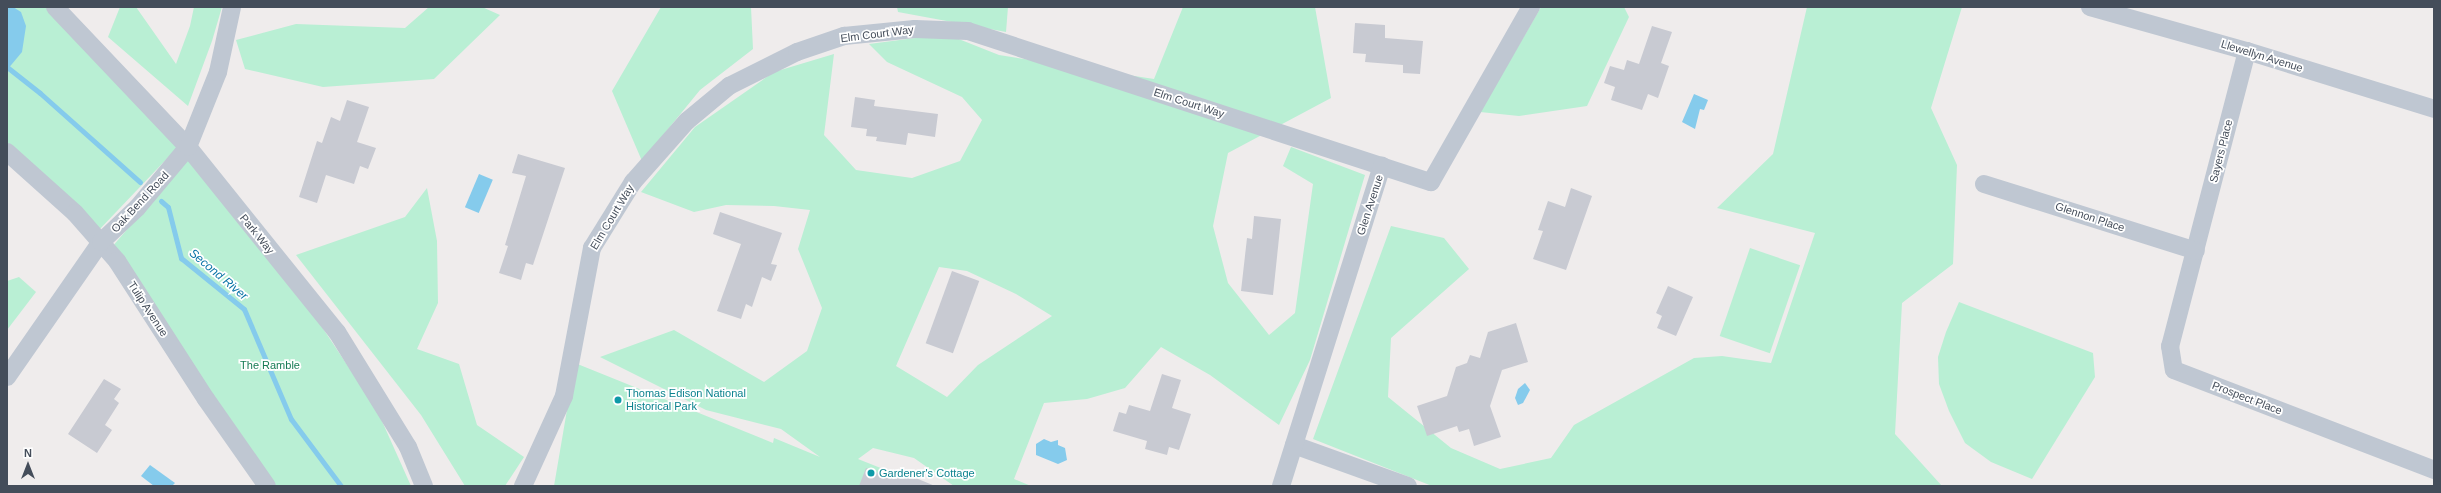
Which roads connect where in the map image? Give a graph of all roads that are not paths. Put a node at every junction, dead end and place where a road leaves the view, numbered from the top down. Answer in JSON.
{"nodes":[{"id":1,"x":55,"y":7,"type":"edge"},
{"id":2,"x":232,"y":7,"type":"edge"},
{"id":3,"x":1531,"y":7,"type":"edge"},
{"id":4,"x":2090,"y":7,"type":"edge"},
{"id":5,"x":2247,"y":51,"type":"junction"},
{"id":6,"x":2434,"y":109,"type":"edge"},
{"id":7,"x":188,"y":147,"type":"junction"},
{"id":8,"x":7,"y":152,"type":"edge"},
{"id":9,"x":1382,"y":166,"type":"junction"},
{"id":10,"x":1984,"y":184,"type":"dead end"},
{"id":11,"x":101,"y":242,"type":"junction"},
{"id":12,"x":2196,"y":250,"type":"junction"},
{"id":13,"x":7,"y":377,"type":"edge"},
{"id":14,"x":1294,"y":445,"type":"junction"},
{"id":15,"x":2434,"y":470,"type":"edge"},
{"id":16,"x":267,"y":486,"type":"edge"},
{"id":17,"x":424,"y":486,"type":"edge"},
{"id":18,"x":523,"y":486,"type":"edge"},
{"id":19,"x":1281,"y":486,"type":"edge"},
{"id":20,"x":1408,"y":486,"type":"edge"}],
"edges":[{"from":1,"to":7,"type":"street","name":"Park Way"},
{"from":2,"to":7,"type":"street","name":"Oak Bend Road"},
{"from":3,"to":9,"type":"street","name":"Glen Avenue"},
{"from":4,"to":5,"type":"street","name":"Llewellyn Avenue"},
{"from":5,"to":6,"type":"street","name":"Llewellyn Avenue"},
{"from":5,"to":12,"type":"street","name":"Sayers Place"},
{"from":7,"to":11,"type":"street","name":"Oak Bend Road"},
{"from":7,"to":17,"type":"street","name":"Park Way"},
{"from":8,"to":11,"type":"street","name":"Tulip Avenue"},
{"from":9,"to":14,"type":"street","name":"Glen Avenue"},
{"from":9,"to":18,"type":"street","name":"Elm Court Way"},
{"from":10,"to":12,"type":"street","name":"Glennon Place"},
{"from":11,"to":13,"type":"street","name":"Oak Bend Road"},
{"from":11,"to":16,"type":"street","name":"Tulip Avenue"},
{"from":12,"to":15,"type":"street","name":"Prospect Place"},
{"from":14,"to":19,"type":"street","name":"Glen Avenue"},
{"from":14,"to":20,"type":"street"}]}
